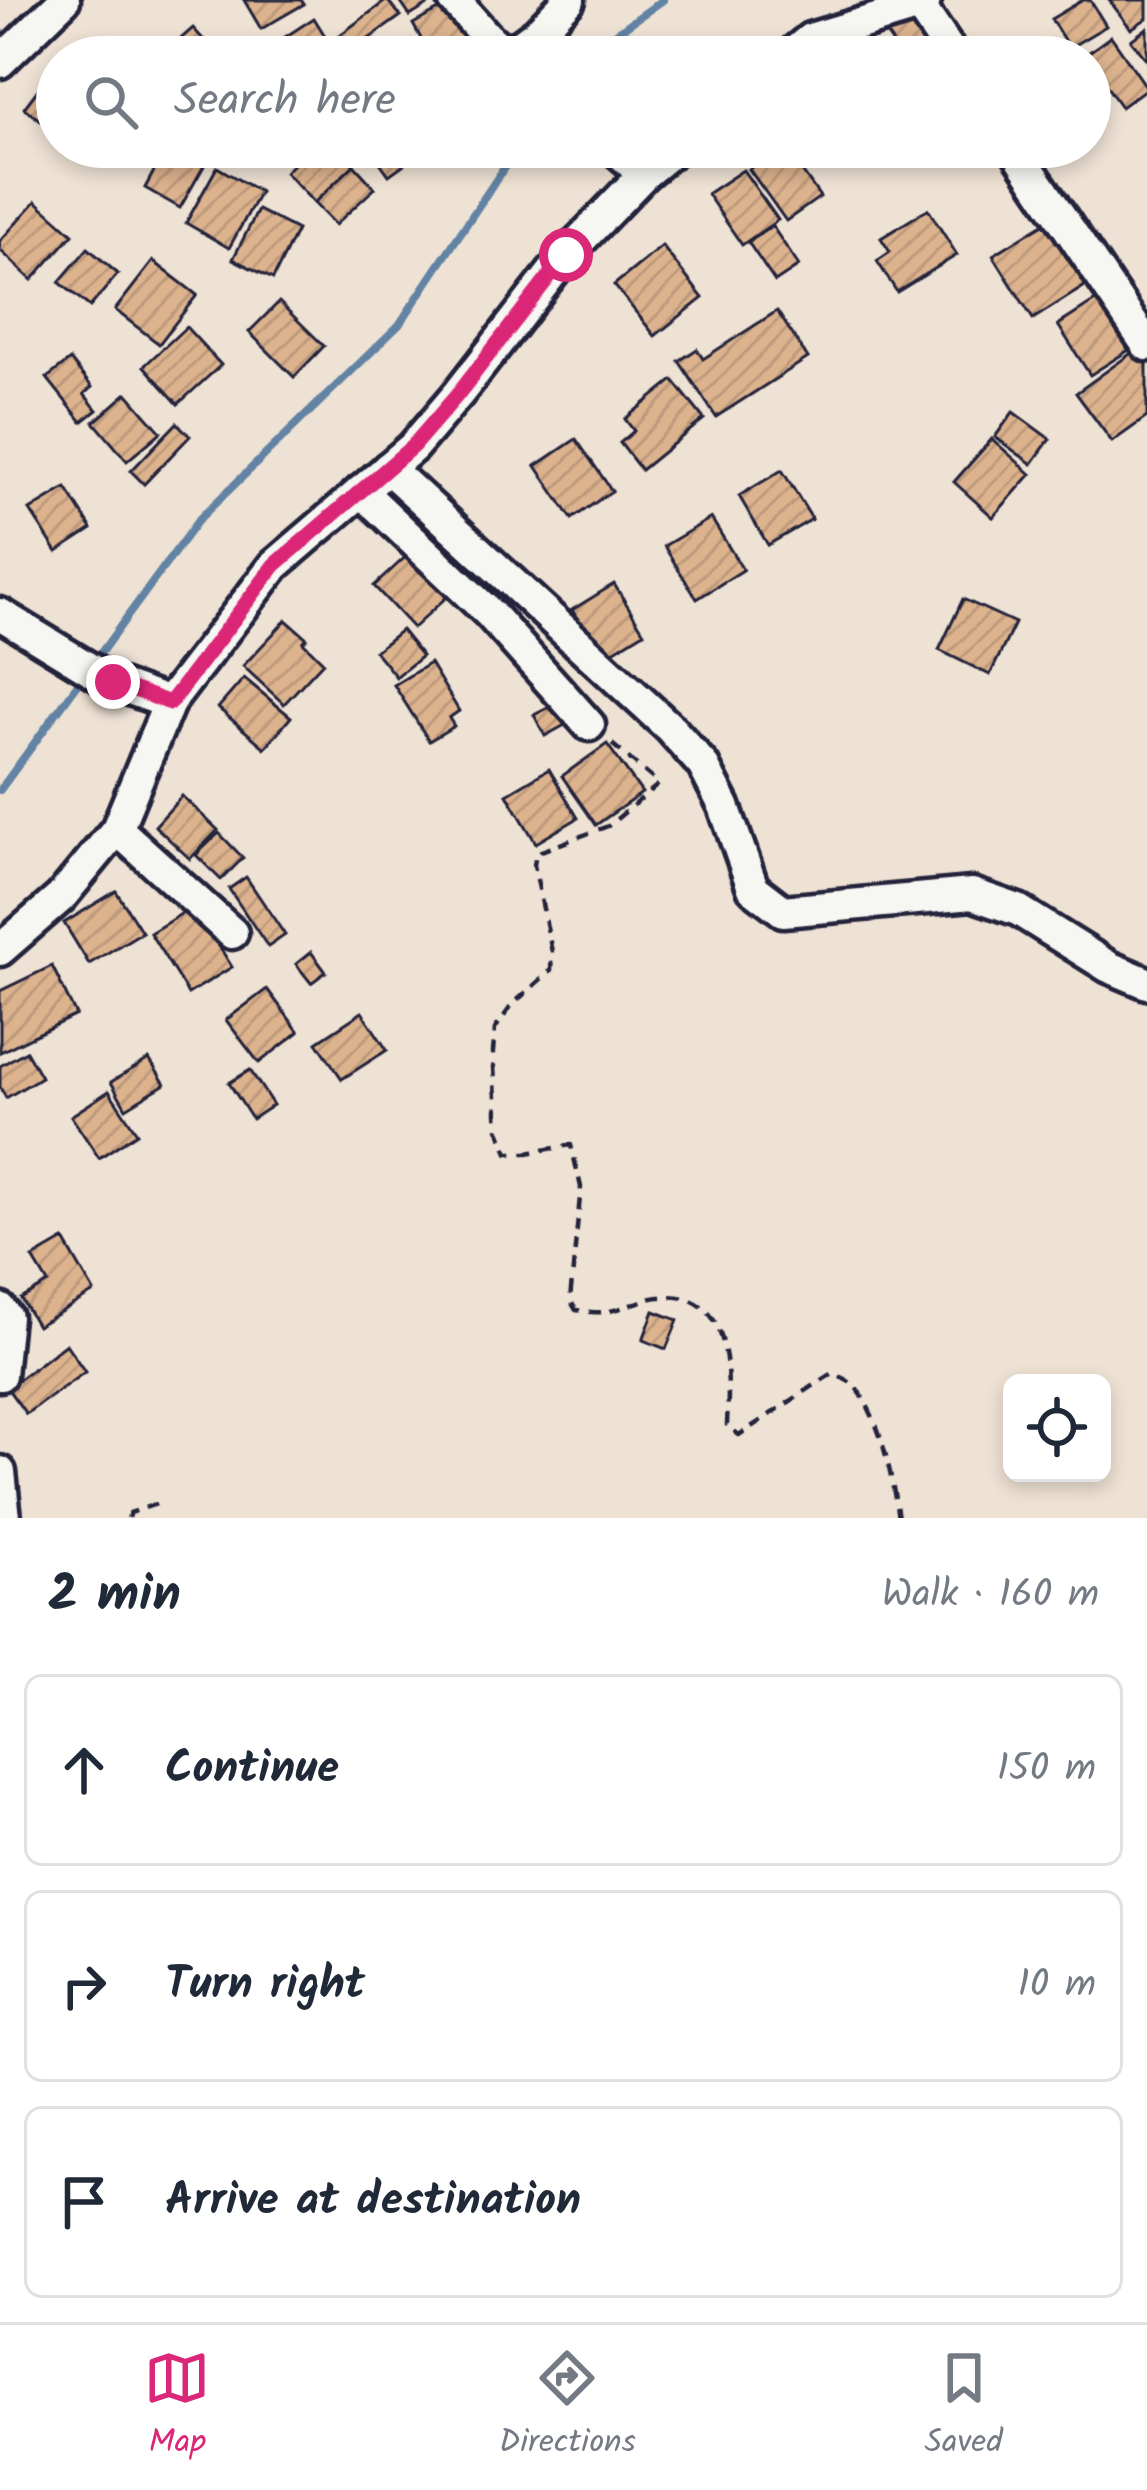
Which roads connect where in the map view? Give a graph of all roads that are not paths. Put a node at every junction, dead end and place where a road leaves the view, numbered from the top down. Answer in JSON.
{"nodes":[{"id":1,"x":64,"y":0,"type":"edge"},
{"id":2,"x":454,"y":0,"type":"edge"},
{"id":3,"x":569,"y":0,"type":"edge"},
{"id":4,"x":922,"y":2,"type":"edge"},
{"id":5,"x":485,"y":36,"type":"edge"},
{"id":6,"x":533,"y":36,"type":"edge"},
{"id":7,"x":820,"y":36,"type":"edge"},
{"id":8,"x":942,"y":36,"type":"edge"},
{"id":9,"x":0,"y":62,"type":"edge"},
{"id":10,"x":637,"y":168,"type":"edge"},
{"id":11,"x":651,"y":168,"type":"edge"},
{"id":12,"x":1028,"y":168,"type":"edge"},
{"id":13,"x":644,"y":174,"type":"junction"},
{"id":14,"x":1147,"y":345,"type":"edge"},
{"id":15,"x":388,"y":468,"type":"junction"},
{"id":16,"x":361,"y":491,"type":"junction"},
{"id":17,"x":0,"y":614,"type":"edge"},
{"id":18,"x":170,"y":703,"type":"junction"},
{"id":19,"x":589,"y":725,"type":"road end"},
{"id":20,"x":117,"y":829,"type":"junction"},
{"id":21,"x":232,"y":933,"type":"dead end"},
{"id":22,"x":0,"y":950,"type":"edge"},
{"id":23,"x":1147,"y":983,"type":"edge"},
{"id":24,"x":0,"y":1309,"type":"edge"},
{"id":25,"x":0,"y":1375,"type":"edge"},
{"id":26,"x":0,"y":1472,"type":"edge"},
{"id":27,"x":5,"y":1518,"type":"edge"}],
"edges":[{"from":1,"to":9,"type":"street"},
{"from":2,"to":5,"type":"street"},
{"from":3,"to":6,"type":"street"},
{"from":4,"to":7,"type":"street"},
{"from":4,"to":8,"type":"street"},
{"from":10,"to":13,"type":"street"},
{"from":11,"to":13,"type":"street"},
{"from":12,"to":14,"type":"street"},
{"from":13,"to":15,"type":"street"},
{"from":15,"to":16,"type":"street"},
{"from":15,"to":23,"type":"street"},
{"from":16,"to":18,"type":"street"},
{"from":16,"to":19,"type":"street"},
{"from":17,"to":18,"type":"street"},
{"from":18,"to":20,"type":"street"},
{"from":20,"to":21,"type":"street"},
{"from":20,"to":22,"type":"street"},
{"from":24,"to":25,"type":"street"},
{"from":26,"to":27,"type":"street"}]}
